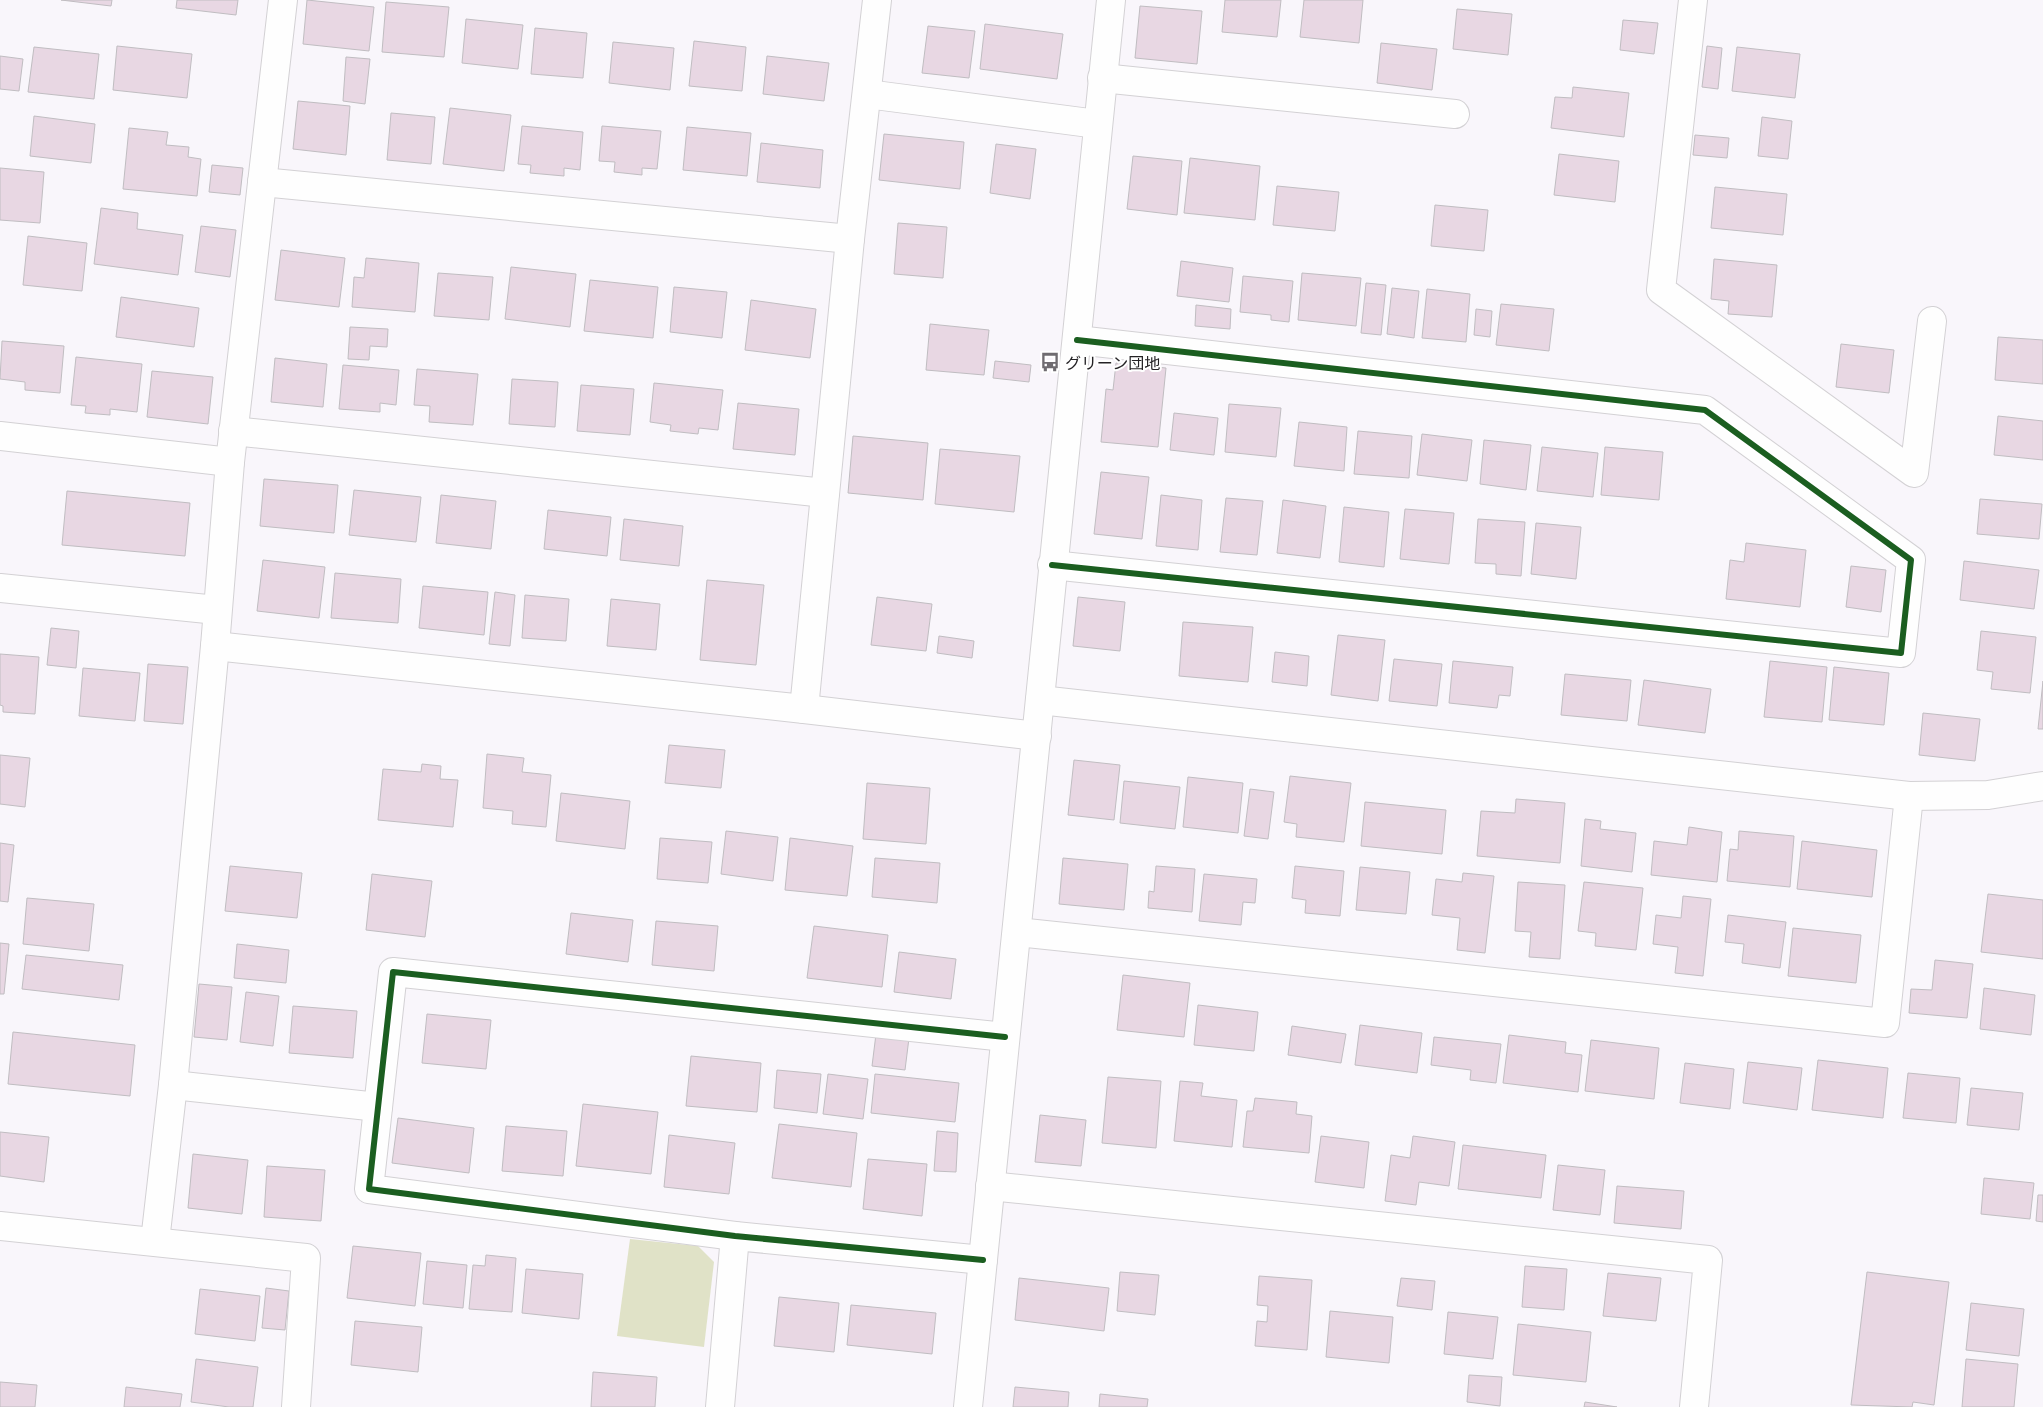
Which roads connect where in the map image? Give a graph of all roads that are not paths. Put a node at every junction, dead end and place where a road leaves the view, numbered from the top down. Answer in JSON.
{"nodes":[{"id":1,"x":283,"y":0,"type":"edge"},
{"id":2,"x":877,"y":0,"type":"edge"},
{"id":3,"x":1111,"y":0,"type":"edge"},
{"id":4,"x":1693,"y":0,"type":"edge"},
{"id":5,"x":1102,"y":78,"type":"junction"},
{"id":6,"x":867,"y":94,"type":"junction"},
{"id":7,"x":1455,"y":114,"type":"dead end"},
{"id":8,"x":1097,"y":124,"type":"junction"},
{"id":9,"x":262,"y":182,"type":"junction"},
{"id":10,"x":850,"y":239,"type":"junction"},
{"id":11,"x":1932,"y":321,"type":"dead end"},
{"id":12,"x":1077,"y":340,"type":"junction"},
{"id":13,"x":233,"y":431,"type":"junction"},
{"id":14,"x":0,"y":436,"type":"edge"},
{"id":15,"x":230,"y":462,"type":"junction"},
{"id":16,"x":825,"y":493,"type":"junction"},
{"id":17,"x":1052,"y":565,"type":"junction"},
{"id":18,"x":0,"y":588,"type":"edge"},
{"id":19,"x":217,"y":610,"type":"junction"},
{"id":20,"x":215,"y":646,"type":"junction"},
{"id":21,"x":1040,"y":700,"type":"junction"},
{"id":22,"x":804,"y":709,"type":"junction"},
{"id":23,"x":1037,"y":736,"type":"junction"},
{"id":24,"x":2043,"y":786,"type":"edge"},
{"id":25,"x":1909,"y":796,"type":"junction"},
{"id":26,"x":1017,"y":932,"type":"junction"},
{"id":27,"x":1005,"y":1037,"type":"junction"},
{"id":28,"x":173,"y":1085,"type":"junction"},
{"id":29,"x":378,"y":1107,"type":"junction"},
{"id":30,"x":990,"y":1186,"type":"junction"},
{"id":31,"x":0,"y":1226,"type":"edge"},
{"id":32,"x":735,"y":1236,"type":"junction"},
{"id":33,"x":155,"y":1241,"type":"junction"},
{"id":34,"x":983,"y":1260,"type":"junction"},
{"id":35,"x":296,"y":1407,"type":"edge"},
{"id":36,"x":720,"y":1407,"type":"edge"},
{"id":37,"x":968,"y":1407,"type":"edge"},
{"id":38,"x":1694,"y":1407,"type":"edge"}],
"edges":[{"from":1,"to":9,"type":"street"},
{"from":2,"to":6,"type":"street"},
{"from":3,"to":5,"type":"street"},
{"from":4,"to":11,"type":"street"},
{"from":5,"to":7,"type":"street"},
{"from":5,"to":8,"type":"street"},
{"from":6,"to":8,"type":"street"},
{"from":6,"to":10,"type":"street"},
{"from":8,"to":12,"type":"street"},
{"from":9,"to":10,"type":"street"},
{"from":9,"to":13,"type":"street"},
{"from":10,"to":16,"type":"street"},
{"from":12,"to":17,"type":"street"},
{"from":12,"to":17,"type":"street"},
{"from":13,"to":15,"type":"street"},
{"from":13,"to":16,"type":"street"},
{"from":14,"to":15,"type":"street"},
{"from":15,"to":19,"type":"street"},
{"from":16,"to":22,"type":"street"},
{"from":17,"to":21,"type":"street"},
{"from":18,"to":19,"type":"street"},
{"from":19,"to":20,"type":"street"},
{"from":20,"to":22,"type":"street"},
{"from":20,"to":28,"type":"street"},
{"from":21,"to":23,"type":"street"},
{"from":21,"to":25,"type":"street"},
{"from":22,"to":23,"type":"street"},
{"from":23,"to":26,"type":"street"},
{"from":24,"to":25,"type":"street"},
{"from":25,"to":26,"type":"street"},
{"from":26,"to":27,"type":"street"},
{"from":27,"to":29,"type":"street"},
{"from":27,"to":30,"type":"street"},
{"from":28,"to":29,"type":"street"},
{"from":28,"to":33,"type":"street"},
{"from":29,"to":32,"type":"street"},
{"from":30,"to":34,"type":"street"},
{"from":30,"to":38,"type":"street"},
{"from":31,"to":33,"type":"street"},
{"from":32,"to":34,"type":"street"},
{"from":32,"to":36,"type":"street"},
{"from":33,"to":35,"type":"street"},
{"from":34,"to":37,"type":"street"}]}
